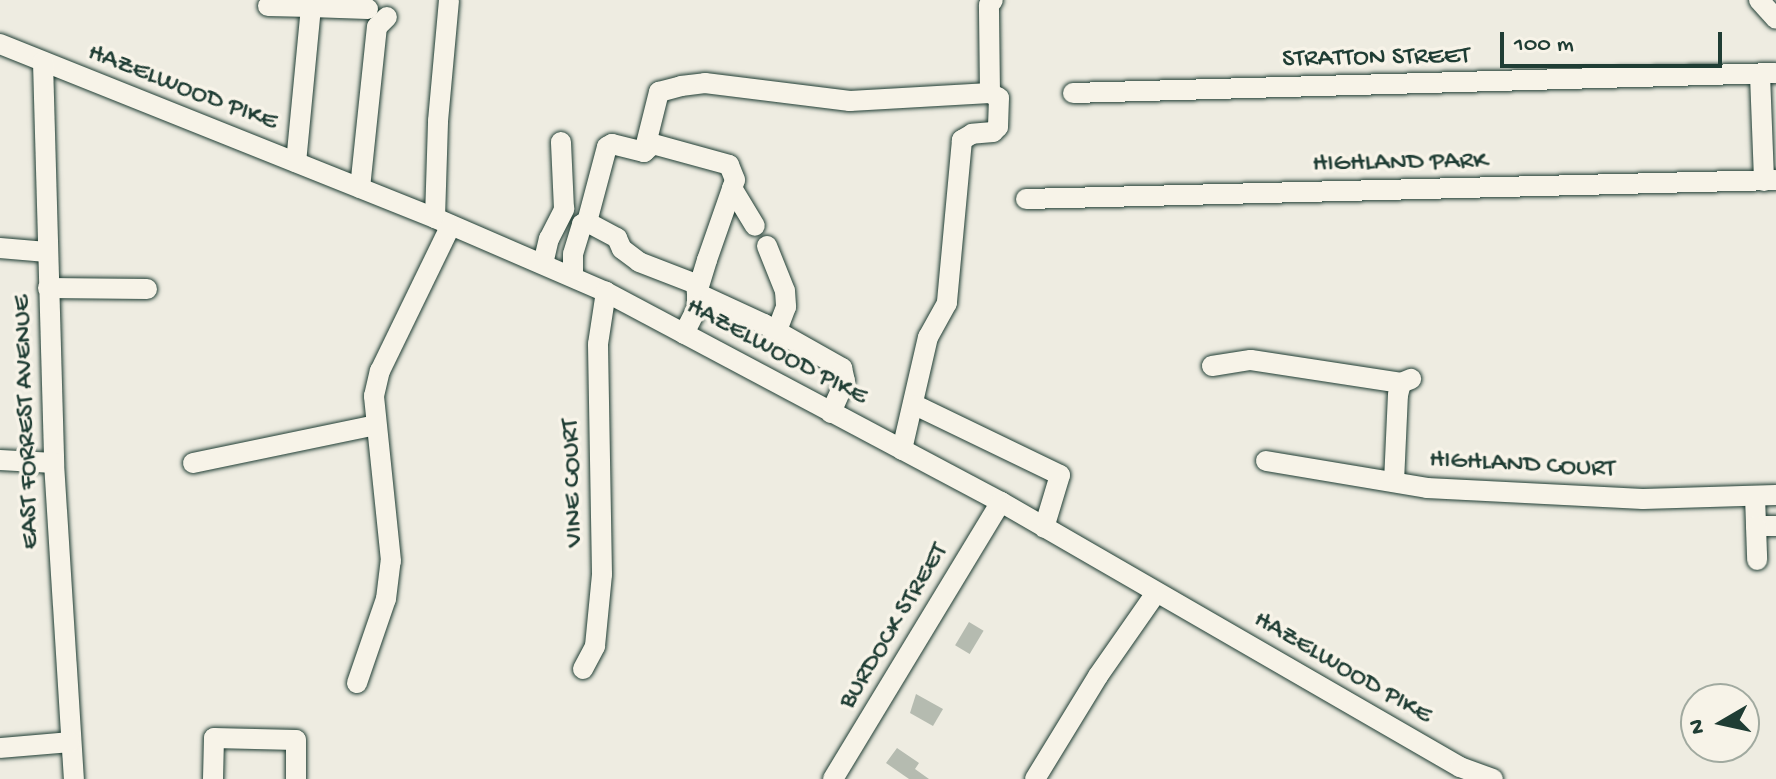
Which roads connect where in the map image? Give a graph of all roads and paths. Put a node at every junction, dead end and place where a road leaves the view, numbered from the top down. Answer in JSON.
{"nodes":[{"id":1,"x":449,"y":0,"type":"edge"},
{"id":2,"x":993,"y":0,"type":"edge"},
{"id":3,"x":1759,"y":0,"type":"edge"},
{"id":4,"x":268,"y":6,"type":"dead end"},
{"id":5,"x":311,"y":7,"type":"junction"},
{"id":6,"x":1776,"y":19,"type":"edge"},
{"id":7,"x":0,"y":44,"type":"edge"},
{"id":8,"x":43,"y":62,"type":"junction"},
{"id":9,"x":1768,"y":74,"type":"edge"},
{"id":10,"x":990,"y":93,"type":"junction"},
{"id":11,"x":1073,"y":93,"type":"dead end"},
{"id":12,"x":561,"y":142,"type":"dead end"},
{"id":13,"x":644,"y":152,"type":"junction"},
{"id":14,"x":296,"y":162,"type":"junction"},
{"id":15,"x":1770,"y":180,"type":"edge"},
{"id":16,"x":360,"y":188,"type":"junction"},
{"id":17,"x":732,"y":188,"type":"junction"},
{"id":18,"x":1026,"y":199,"type":"dead end"},
{"id":19,"x":443,"y":222,"type":"junction"},
{"id":20,"x":587,"y":222,"type":"junction"},
{"id":21,"x":755,"y":226,"type":"dead end"},
{"id":22,"x":767,"y":246,"type":"dead end"},
{"id":23,"x":0,"y":248,"type":"edge"},
{"id":24,"x":47,"y":252,"type":"junction"},
{"id":25,"x":543,"y":264,"type":"junction"},
{"id":26,"x":573,"y":277,"type":"junction"},
{"id":27,"x":48,"y":288,"type":"junction"},
{"id":28,"x":147,"y":289,"type":"dead end"},
{"id":29,"x":606,"y":292,"type":"junction"},
{"id":30,"x":697,"y":293,"type":"junction"},
{"id":31,"x":776,"y":333,"type":"junction"},
{"id":32,"x":684,"y":334,"type":"junction"},
{"id":33,"x":1212,"y":366,"type":"dead end"},
{"id":34,"x":915,"y":405,"type":"junction"},
{"id":35,"x":831,"y":413,"type":"junction"},
{"id":36,"x":376,"y":425,"type":"junction"},
{"id":37,"x":902,"y":450,"type":"junction"},
{"id":38,"x":0,"y":460,"type":"edge"},
{"id":39,"x":1266,"y":461,"type":"dead end"},
{"id":40,"x":54,"y":463,"type":"junction"},
{"id":41,"x":193,"y":463,"type":"dead end"},
{"id":42,"x":1394,"y":482,"type":"junction"},
{"id":43,"x":1776,"y":495,"type":"edge"},
{"id":44,"x":1755,"y":496,"type":"junction"},
{"id":45,"x":1001,"y":502,"type":"junction"},
{"id":46,"x":1766,"y":526,"type":"edge"},
{"id":47,"x":1044,"y":528,"type":"junction"},
{"id":48,"x":1757,"y":560,"type":"dead end"},
{"id":49,"x":1156,"y":593,"type":"junction"},
{"id":50,"x":583,"y":669,"type":"dead end"},
{"id":51,"x":357,"y":683,"type":"dead end"},
{"id":52,"x":70,"y":742,"type":"junction"},
{"id":53,"x":0,"y":748,"type":"edge"},
{"id":54,"x":74,"y":779,"type":"edge"},
{"id":55,"x":213,"y":779,"type":"edge"},
{"id":56,"x":296,"y":779,"type":"edge"},
{"id":57,"x":833,"y":779,"type":"edge"},
{"id":58,"x":1035,"y":779,"type":"edge"},
{"id":59,"x":1493,"y":779,"type":"edge"}],
"edges":[{"from":1,"to":19,"type":"street"},
{"from":2,"to":10,"type":"street"},
{"from":3,"to":6,"type":"street"},
{"from":4,"to":5,"type":"street"},
{"from":5,"to":14,"type":"street"},
{"from":5,"to":16,"type":"street"},
{"from":7,"to":8,"type":"street","name":"HAZELWOOD PIKE"},
{"from":8,"to":14,"type":"street","name":"HAZELWOOD PIKE"},
{"from":8,"to":24,"type":"street","name":"EAST FORREST AVENUE"},
{"from":9,"to":11,"type":"street","name":"STRATTON STREET"},
{"from":9,"to":15,"type":"street"},
{"from":10,"to":13,"type":"street"},
{"from":10,"to":34,"type":"street"},
{"from":12,"to":25,"type":"street"},
{"from":13,"to":17,"type":"street"},
{"from":13,"to":20,"type":"street"},
{"from":14,"to":16,"type":"street","name":"HAZELWOOD PIKE"},
{"from":15,"to":18,"type":"street","name":"HIGHLAND PARK"},
{"from":16,"to":19,"type":"street","name":"HAZELWOOD PIKE"},
{"from":17,"to":21,"type":"street"},
{"from":17,"to":30,"type":"street"},
{"from":19,"to":25,"type":"street","name":"HAZELWOOD PIKE"},
{"from":19,"to":36,"type":"street"},
{"from":20,"to":26,"type":"street"},
{"from":20,"to":30,"type":"street"},
{"from":22,"to":31,"type":"street"},
{"from":23,"to":24,"type":"street"},
{"from":24,"to":27,"type":"street","name":"EAST FORREST AVENUE"},
{"from":25,"to":26,"type":"street","name":"HAZELWOOD PIKE"},
{"from":26,"to":29,"type":"street","name":"HAZELWOOD PIKE"},
{"from":27,"to":28,"type":"street"},
{"from":27,"to":40,"type":"street","name":"EAST FORREST AVENUE"},
{"from":29,"to":32,"type":"street","name":"HAZELWOOD PIKE"},
{"from":29,"to":50,"type":"street","name":"VINE COURT"},
{"from":30,"to":31,"type":"street"},
{"from":30,"to":32,"type":"street"},
{"from":31,"to":35,"type":"street"},
{"from":32,"to":35,"type":"street","name":"HAZELWOOD PIKE"},
{"from":33,"to":42,"type":"street"},
{"from":34,"to":37,"type":"street"},
{"from":34,"to":47,"type":"street"},
{"from":35,"to":37,"type":"street","name":"HAZELWOOD PIKE"},
{"from":36,"to":41,"type":"street"},
{"from":36,"to":51,"type":"street"},
{"from":37,"to":45,"type":"street","name":"HAZELWOOD PIKE"},
{"from":38,"to":40,"type":"street"},
{"from":39,"to":42,"type":"street","name":"HIGHLAND COURT"},
{"from":40,"to":52,"type":"street","name":"EAST FORREST AVENUE"},
{"from":42,"to":44,"type":"street","name":"HIGHLAND COURT"},
{"from":43,"to":44,"type":"street","name":"HIGHLAND COURT"},
{"from":44,"to":46,"type":"street"},
{"from":45,"to":47,"type":"street","name":"HAZELWOOD PIKE"},
{"from":45,"to":57,"type":"street","name":"BURDOCK STREET"},
{"from":46,"to":48,"type":"street"},
{"from":47,"to":49,"type":"street","name":"HAZELWOOD PIKE"},
{"from":49,"to":58,"type":"street"},
{"from":49,"to":59,"type":"street","name":"HAZELWOOD PIKE"},
{"from":52,"to":53,"type":"street"},
{"from":52,"to":54,"type":"street","name":"EAST FORREST AVENUE"},
{"from":55,"to":56,"type":"street"}]}
